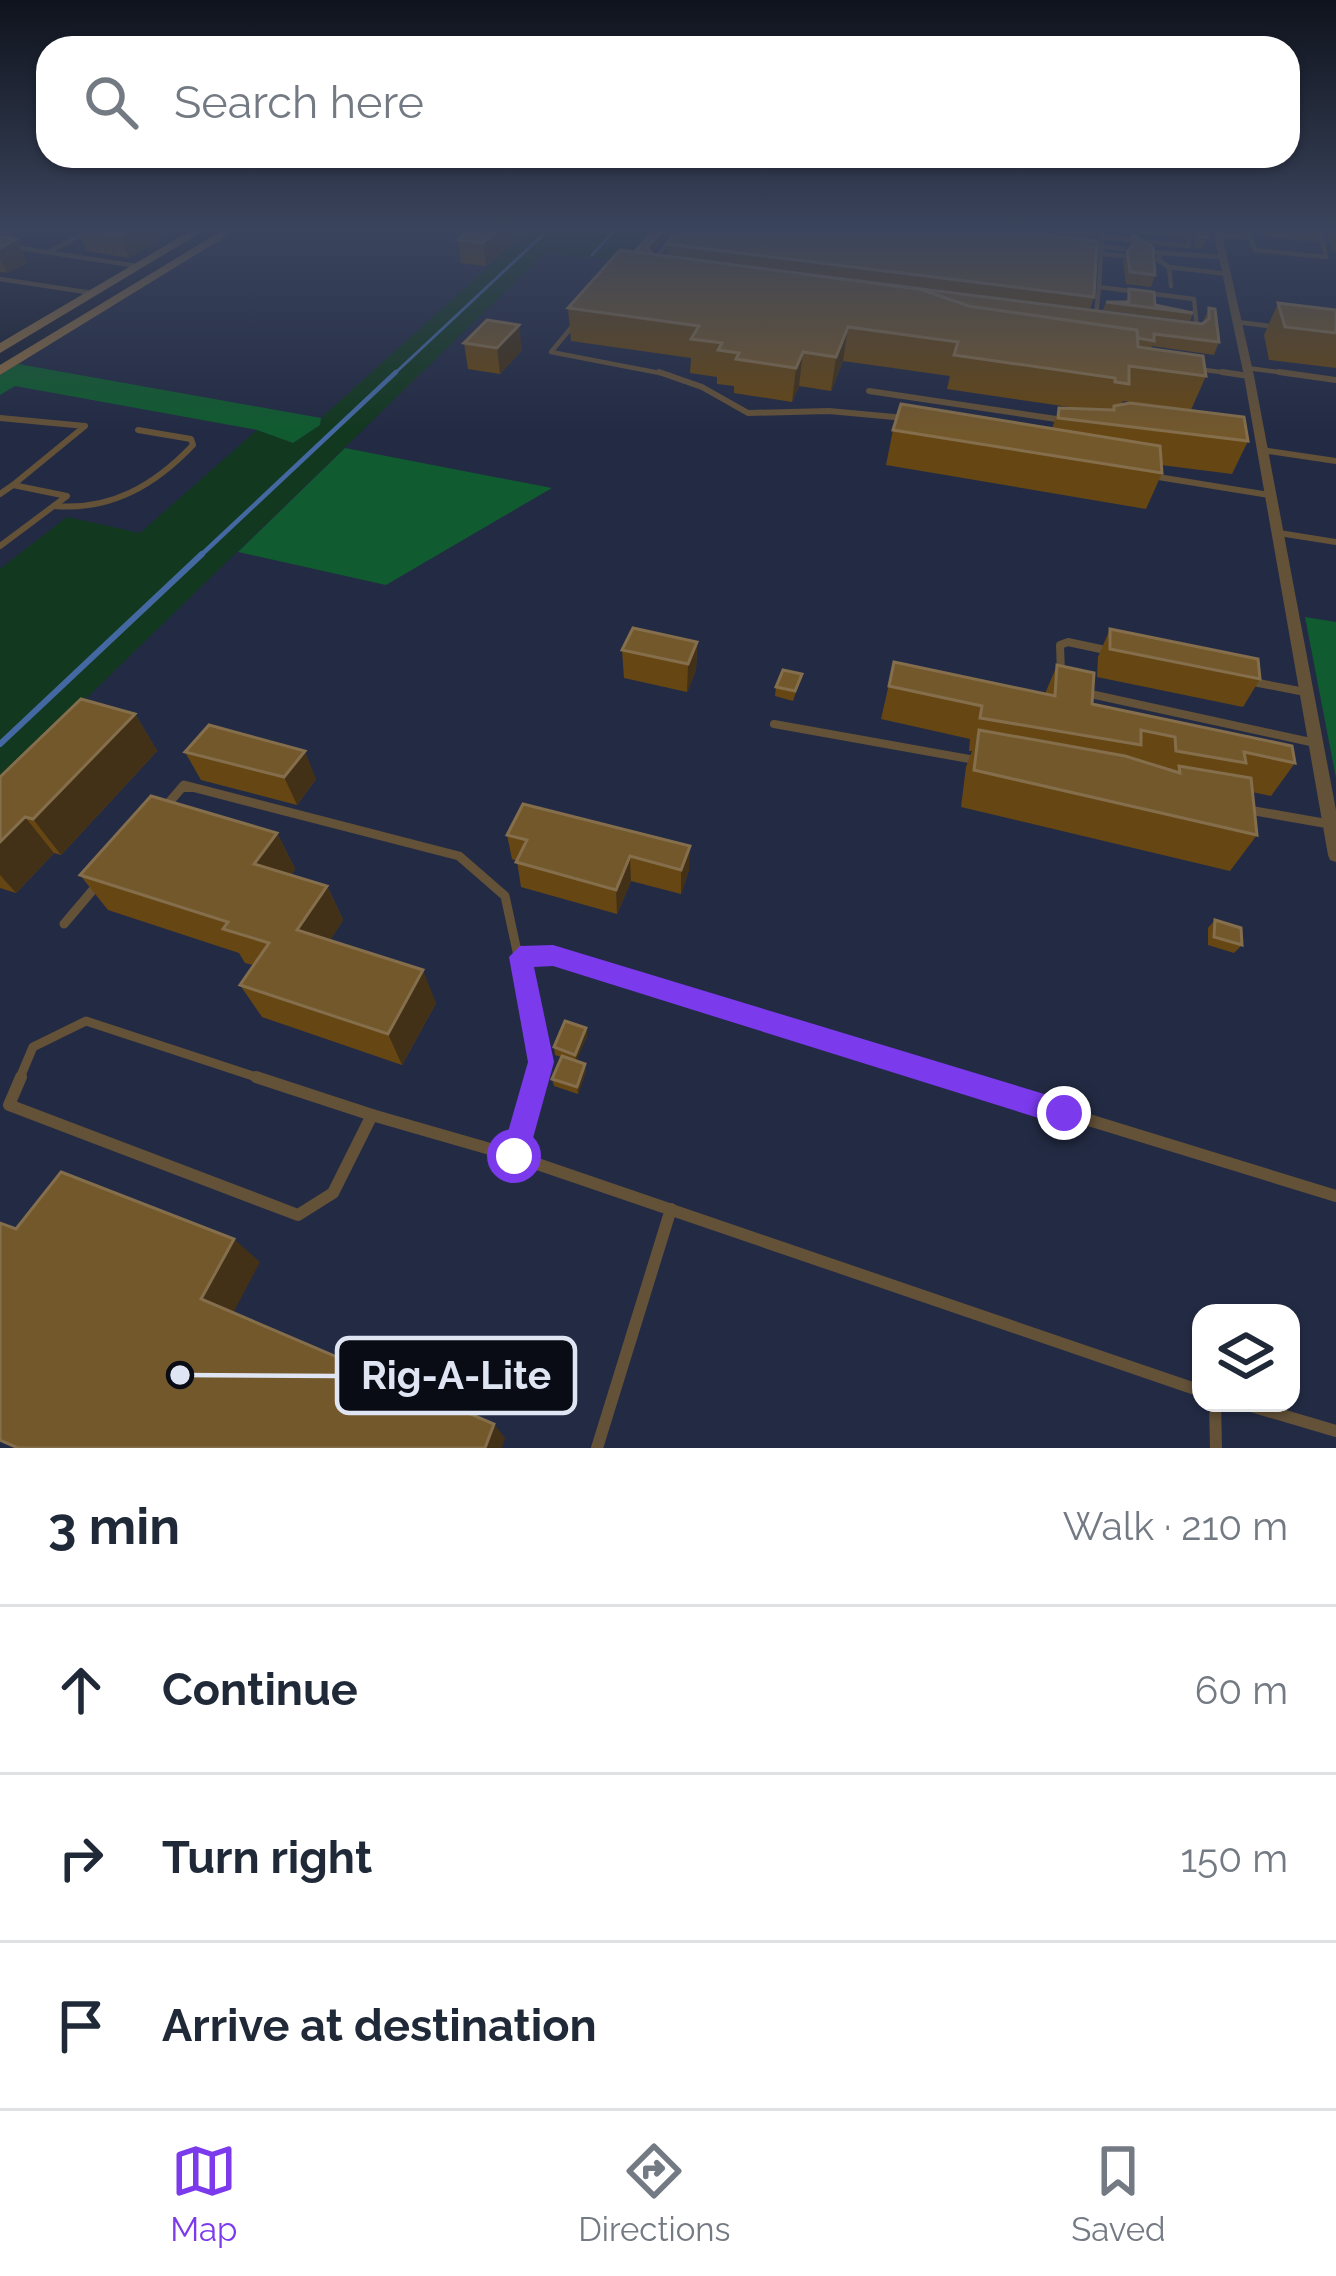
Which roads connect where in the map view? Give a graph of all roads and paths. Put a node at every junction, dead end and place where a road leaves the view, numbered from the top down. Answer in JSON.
{"nodes":[{"id":1,"x":85,"y":298,"type":"edge"},
{"id":2,"x":120,"y":298,"type":"edge"},
{"id":3,"x":1099,"y":298,"type":"edge"},
{"id":4,"x":1183,"y":298,"type":"edge"},
{"id":5,"x":1231,"y":298,"type":"edge"},
{"id":6,"x":1081,"y":315,"type":"edge"},
{"id":7,"x":578,"y":321,"type":"edge"},
{"id":8,"x":1237,"y":322,"type":"junction"},
{"id":9,"x":1178,"y":327,"type":"edge"},
{"id":10,"x":1292,"y":328,"type":"edge"},
{"id":11,"x":0,"y":349,"type":"edge"},
{"id":12,"x":1187,"y":367,"type":"edge"},
{"id":13,"x":0,"y":371,"type":"edge"},
{"id":14,"x":1248,"y":372,"type":"junction"},
{"id":15,"x":1336,"y":380,"type":"edge"},
{"id":16,"x":869,"y":392,"type":"dead end"},
{"id":17,"x":0,"y":418,"type":"edge"},
{"id":18,"x":916,"y":419,"type":"edge"},
{"id":19,"x":1077,"y":422,"type":"edge"},
{"id":20,"x":138,"y":430,"type":"dead end"},
{"id":21,"x":1244,"y":443,"type":"edge"},
{"id":22,"x":1259,"y":448,"type":"junction"},
{"id":23,"x":1336,"y":461,"type":"edge"},
{"id":24,"x":1141,"y":475,"type":"edge"},
{"id":25,"x":13,"y":485,"type":"junction"},
{"id":26,"x":0,"y":494,"type":"edge"},
{"id":27,"x":1269,"y":495,"type":"junction"},
{"id":28,"x":54,"y":506,"type":"junction"},
{"id":29,"x":1278,"y":532,"type":"junction"},
{"id":30,"x":1336,"y":542,"type":"edge"},
{"id":31,"x":0,"y":546,"type":"edge"},
{"id":32,"x":1112,"y":652,"type":"edge"},
{"id":33,"x":1066,"y":680,"type":"edge"},
{"id":34,"x":1245,"y":680,"type":"edge"},
{"id":35,"x":1073,"y":689,"type":"edge"},
{"id":36,"x":1305,"y":692,"type":"junction"},
{"id":37,"x":774,"y":724,"type":"dead end"},
{"id":38,"x":1315,"y":743,"type":"junction"},
{"id":39,"x":994,"y":763,"type":"edge"},
{"id":40,"x":1238,"y":808,"type":"edge"},
{"id":41,"x":154,"y":820,"type":"edge"},
{"id":42,"x":1330,"y":824,"type":"junction"},
{"id":43,"x":1336,"y":854,"type":"edge"},
{"id":44,"x":109,"y":872,"type":"edge"},
{"id":45,"x":64,"y":924,"type":"dead end"},
{"id":46,"x":520,"y":957,"type":"junction"},
{"id":47,"x":372,"y":1115,"type":"junction"},
{"id":48,"x":514,"y":1156,"type":"junction"},
{"id":49,"x":1336,"y":1196,"type":"edge"},
{"id":50,"x":670,"y":1209,"type":"junction"},
{"id":51,"x":1192,"y":1387,"type":"edge"},
{"id":52,"x":1215,"y":1412,"type":"edge"},
{"id":53,"x":1272,"y":1412,"type":"edge"},
{"id":54,"x":1336,"y":1431,"type":"edge"},
{"id":55,"x":597,"y":1448,"type":"edge"},
{"id":56,"x":1216,"y":1448,"type":"edge"}],
"edges":[{"from":1,"to":11,"type":"main road"},
{"from":2,"to":13,"type":"main road"},
{"from":3,"to":6,"type":"lane"},
{"from":4,"to":9,"type":"lane"},
{"from":5,"to":8,"type":"street"},
{"from":7,"to":18,"type":"lane"},
{"from":8,"to":10,"type":"lane"},
{"from":8,"to":14,"type":"street"},
{"from":12,"to":14,"type":"lane"},
{"from":14,"to":15,"type":"lane"},
{"from":14,"to":22,"type":"street"},
{"from":16,"to":19,"type":"lane"},
{"from":17,"to":25,"type":"lane"},
{"from":20,"to":28,"type":"lane"},
{"from":21,"to":22,"type":"lane"},
{"from":22,"to":23,"type":"lane"},
{"from":22,"to":27,"type":"street"},
{"from":24,"to":27,"type":"lane"},
{"from":25,"to":26,"type":"lane"},
{"from":25,"to":28,"type":"lane"},
{"from":27,"to":29,"type":"street"},
{"from":28,"to":31,"type":"lane"},
{"from":29,"to":30,"type":"lane"},
{"from":29,"to":36,"type":"street"},
{"from":32,"to":33,"type":"lane"},
{"from":34,"to":36,"type":"lane"},
{"from":35,"to":38,"type":"lane"},
{"from":36,"to":38,"type":"street"},
{"from":37,"to":39,"type":"lane"},
{"from":38,"to":42,"type":"street"},
{"from":40,"to":42,"type":"lane"},
{"from":41,"to":46,"type":"lane"},
{"from":42,"to":43,"type":"street"},
{"from":44,"to":45,"type":"lane"},
{"from":46,"to":48,"type":"lane"},
{"from":46,"to":49,"type":"lane"},
{"from":47,"to":47,"type":"lane"},
{"from":47,"to":48,"type":"lane"},
{"from":48,"to":50,"type":"lane"},
{"from":50,"to":51,"type":"lane"},
{"from":50,"to":55,"type":"lane"},
{"from":52,"to":56,"type":"lane"},
{"from":53,"to":54,"type":"lane"}]}
